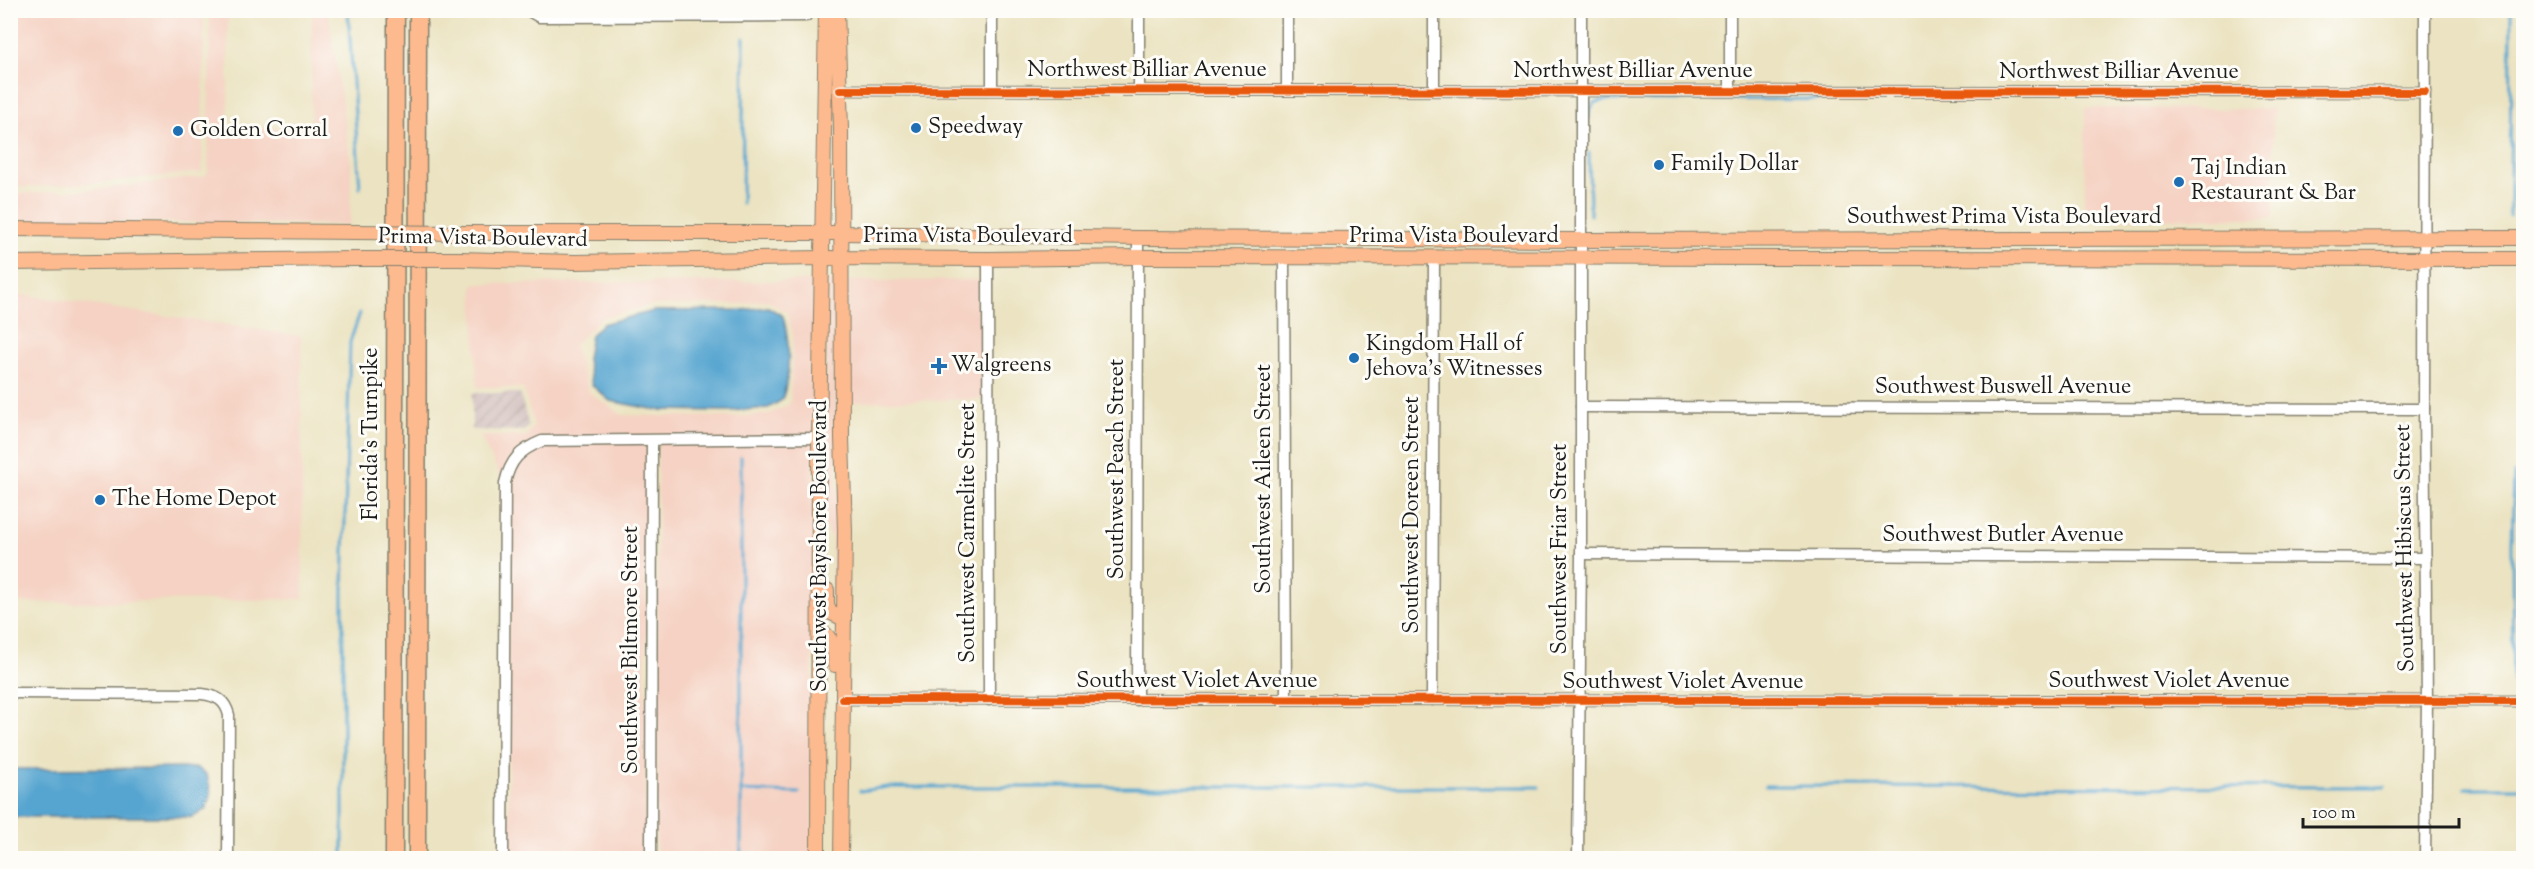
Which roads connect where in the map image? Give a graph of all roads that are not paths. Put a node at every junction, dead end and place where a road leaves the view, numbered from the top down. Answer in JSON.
{"nodes":[{"id":1,"x":396,"y":10,"type":"edge"},
{"id":2,"x":418,"y":10,"type":"edge"},
{"id":3,"x":527,"y":10,"type":"edge"},
{"id":4,"x":826,"y":10,"type":"edge"},
{"id":5,"x":837,"y":10,"type":"edge"},
{"id":6,"x":992,"y":10,"type":"edge"},
{"id":7,"x":1139,"y":10,"type":"edge"},
{"id":8,"x":1287,"y":10,"type":"edge"},
{"id":9,"x":1434,"y":10,"type":"edge"},
{"id":10,"x":1581,"y":10,"type":"edge"},
{"id":11,"x":1730,"y":10,"type":"edge"},
{"id":12,"x":2425,"y":10,"type":"edge"},
{"id":13,"x":653,"y":14,"type":"edge"},
{"id":14,"x":806,"y":16,"type":"dead end"},
{"id":15,"x":992,"y":88,"type":"junction"},
{"id":16,"x":1287,"y":89,"type":"junction"},
{"id":17,"x":840,"y":90,"type":"junction"},
{"id":18,"x":1139,"y":90,"type":"junction"},
{"id":19,"x":1434,"y":90,"type":"junction"},
{"id":20,"x":1581,"y":90,"type":"junction"},
{"id":21,"x":1730,"y":90,"type":"junction"},
{"id":22,"x":2425,"y":92,"type":"junction"},
{"id":23,"x":10,"y":230,"type":"edge"},
{"id":24,"x":824,"y":234,"type":"junction"},
{"id":25,"x":842,"y":234,"type":"junction"},
{"id":26,"x":1138,"y":238,"type":"junction"},
{"id":27,"x":2426,"y":238,"type":"junction"},
{"id":28,"x":2523,"y":238,"type":"edge"},
{"id":29,"x":1581,"y":240,"type":"junction"},
{"id":30,"x":1138,"y":257,"type":"junction"},
{"id":31,"x":822,"y":258,"type":"junction"},
{"id":32,"x":841,"y":258,"type":"junction"},
{"id":33,"x":1284,"y":258,"type":"junction"},
{"id":34,"x":1434,"y":258,"type":"junction"},
{"id":35,"x":1582,"y":258,"type":"junction"},
{"id":36,"x":2426,"y":258,"type":"junction"},
{"id":37,"x":988,"y":259,"type":"junction"},
{"id":38,"x":2523,"y":259,"type":"edge"},
{"id":39,"x":10,"y":262,"type":"edge"},
{"id":40,"x":1581,"y":407,"type":"junction"},
{"id":41,"x":2424,"y":409,"type":"junction"},
{"id":42,"x":819,"y":438,"type":"junction"},
{"id":43,"x":652,"y":441,"type":"junction"},
{"id":44,"x":819,"y":527,"type":"junction"},
{"id":45,"x":1581,"y":554,"type":"junction"},
{"id":46,"x":2426,"y":558,"type":"junction"},
{"id":47,"x":844,"y":620,"type":"junction"},
{"id":48,"x":819,"y":629,"type":"junction"},
{"id":49,"x":10,"y":693,"type":"edge"},
{"id":50,"x":842,"y":699,"type":"junction"},
{"id":51,"x":1286,"y":699,"type":"junction"},
{"id":52,"x":989,"y":700,"type":"junction"},
{"id":53,"x":1137,"y":700,"type":"junction"},
{"id":54,"x":1432,"y":700,"type":"junction"},
{"id":55,"x":2427,"y":700,"type":"junction"},
{"id":56,"x":1580,"y":701,"type":"junction"},
{"id":57,"x":2523,"y":701,"type":"edge"},
{"id":58,"x":843,"y":725,"type":"junction"},
{"id":59,"x":228,"y":858,"type":"edge"},
{"id":60,"x":394,"y":858,"type":"edge"},
{"id":61,"x":417,"y":858,"type":"edge"},
{"id":62,"x":503,"y":858,"type":"edge"},
{"id":63,"x":651,"y":858,"type":"edge"},
{"id":64,"x":818,"y":858,"type":"edge"},
{"id":65,"x":841,"y":858,"type":"edge"},
{"id":66,"x":1578,"y":858,"type":"edge"},
{"id":67,"x":2425,"y":858,"type":"edge"}],
"edges":[{"from":1,"to":60,"type":"highway","name":"Florida's Turnpike"},
{"from":2,"to":61,"type":"highway","name":"Florida's Turnpike"},
{"from":3,"to":13,"type":"street"},
{"from":4,"to":24,"type":"main road","name":"Southwest Bayshore Boulevard"},
{"from":5,"to":17,"type":"main road","name":"Southwest Bayshore Boulevard"},
{"from":6,"to":15,"type":"street"},
{"from":7,"to":18,"type":"street"},
{"from":8,"to":16,"type":"street"},
{"from":9,"to":19,"type":"street"},
{"from":10,"to":20,"type":"street","name":"Southwest Friar Street"},
{"from":11,"to":21,"type":"street"},
{"from":12,"to":22,"type":"street","name":"Southwest Hibiscus Street"},
{"from":13,"to":14,"type":"street"},
{"from":15,"to":17,"type":"street","name":"Northwest Billiar Avenue"},
{"from":15,"to":18,"type":"street","name":"Northwest Billiar Avenue"},
{"from":16,"to":18,"type":"street","name":"Northwest Billiar Avenue"},
{"from":16,"to":19,"type":"street","name":"Northwest Billiar Avenue"},
{"from":17,"to":25,"type":"main road","name":"Southwest Bayshore Boulevard"},
{"from":19,"to":20,"type":"street","name":"Northwest Billiar Avenue"},
{"from":20,"to":21,"type":"street","name":"Northwest Billiar Avenue"},
{"from":20,"to":29,"type":"street","name":"Southwest Friar Street"},
{"from":21,"to":22,"type":"street","name":"Northwest Billiar Avenue"},
{"from":22,"to":27,"type":"street","name":"Southwest Hibiscus Street"},
{"from":23,"to":24,"type":"main road","name":"Prima Vista Boulevard","bridge":true},
{"from":24,"to":25,"type":"main road","name":"Prima Vista Boulevard"},
{"from":24,"to":31,"type":"main road","name":"Southwest Bayshore Boulevard"},
{"from":25,"to":26,"type":"main road","name":"Prima Vista Boulevard"},
{"from":25,"to":32,"type":"main road","name":"Southwest Bayshore Boulevard"},
{"from":26,"to":29,"type":"main road","name":"Prima Vista Boulevard"},
{"from":26,"to":30,"type":"street","name":"Southwest Peach Street"},
{"from":27,"to":28,"type":"main road","name":"Southwest Prima Vista Boulevard"},
{"from":27,"to":29,"type":"main road","name":"Southwest Prima Vista Boulevard"},
{"from":27,"to":36,"type":"street","name":"Southwest Hibiscus Street"},
{"from":29,"to":35,"type":"street","name":"Southwest Friar Street"},
{"from":30,"to":33,"type":"main road","name":"Prima Vista Boulevard"},
{"from":30,"to":37,"type":"main road","name":"Prima Vista Boulevard"},
{"from":30,"to":53,"type":"street","name":"Southwest Peach Street"},
{"from":31,"to":32,"type":"main road","name":"Prima Vista Boulevard"},
{"from":31,"to":39,"type":"main road","name":"Prima Vista Boulevard","bridge":true},
{"from":31,"to":42,"type":"main road","name":"Southwest Bayshore Boulevard"},
{"from":32,"to":37,"type":"main road","name":"Prima Vista Boulevard"},
{"from":32,"to":47,"type":"main road","name":"Southwest Bayshore Boulevard"},
{"from":33,"to":34,"type":"main road","name":"Prima Vista Boulevard"},
{"from":33,"to":51,"type":"street","name":"Southwest Aileen Street"},
{"from":34,"to":35,"type":"main road","name":"Prima Vista Boulevard"},
{"from":34,"to":54,"type":"street","name":"Southwest Doreen Street"},
{"from":35,"to":36,"type":"main road","name":"Southwest Prima Vista Boulevard"},
{"from":35,"to":40,"type":"street","name":"Southwest Friar Street"},
{"from":36,"to":38,"type":"main road","name":"Southwest Prima Vista Boulevard"},
{"from":36,"to":41,"type":"street","name":"Southwest Hibiscus Street"},
{"from":37,"to":52,"type":"street","name":"Southwest Carmelite Street"},
{"from":40,"to":41,"type":"street","name":"Southwest Buswell Avenue"},
{"from":40,"to":45,"type":"street","name":"Southwest Friar Street"},
{"from":41,"to":46,"type":"street","name":"Southwest Hibiscus Street"},
{"from":42,"to":43,"type":"street"},
{"from":42,"to":44,"type":"main road","name":"Southwest Bayshore Boulevard"},
{"from":43,"to":62,"type":"street"},
{"from":43,"to":63,"type":"street","name":"Southwest Biltmore Street"},
{"from":44,"to":47,"type":"main road"},
{"from":44,"to":48,"type":"main road","name":"Southwest Bayshore Boulevard"},
{"from":45,"to":46,"type":"street","name":"Southwest Butler Avenue"},
{"from":45,"to":56,"type":"street","name":"Southwest Friar Street"},
{"from":46,"to":55,"type":"street","name":"Southwest Hibiscus Street"},
{"from":47,"to":50,"type":"main road","name":"Southwest Bayshore Boulevard"},
{"from":48,"to":58,"type":"main road"},
{"from":48,"to":64,"type":"main road","name":"Southwest Bayshore Boulevard"},
{"from":49,"to":59,"type":"street"},
{"from":50,"to":52,"type":"street","name":"Southwest Violet Avenue"},
{"from":50,"to":58,"type":"main road","name":"Southwest Bayshore Boulevard"},
{"from":51,"to":53,"type":"street","name":"Southwest Violet Avenue"},
{"from":51,"to":54,"type":"street","name":"Southwest Violet Avenue"},
{"from":52,"to":53,"type":"street","name":"Southwest Violet Avenue"},
{"from":54,"to":56,"type":"street","name":"Southwest Violet Avenue"},
{"from":55,"to":56,"type":"street","name":"Southwest Violet Avenue"},
{"from":55,"to":57,"type":"street","name":"Southwest Violet Avenue"},
{"from":55,"to":67,"type":"street","name":"Southwest Hibiscus Street"},
{"from":56,"to":66,"type":"street","name":"Southwest Friar Street"},
{"from":58,"to":65,"type":"main road","name":"Southwest Bayshore Boulevard"}]}
